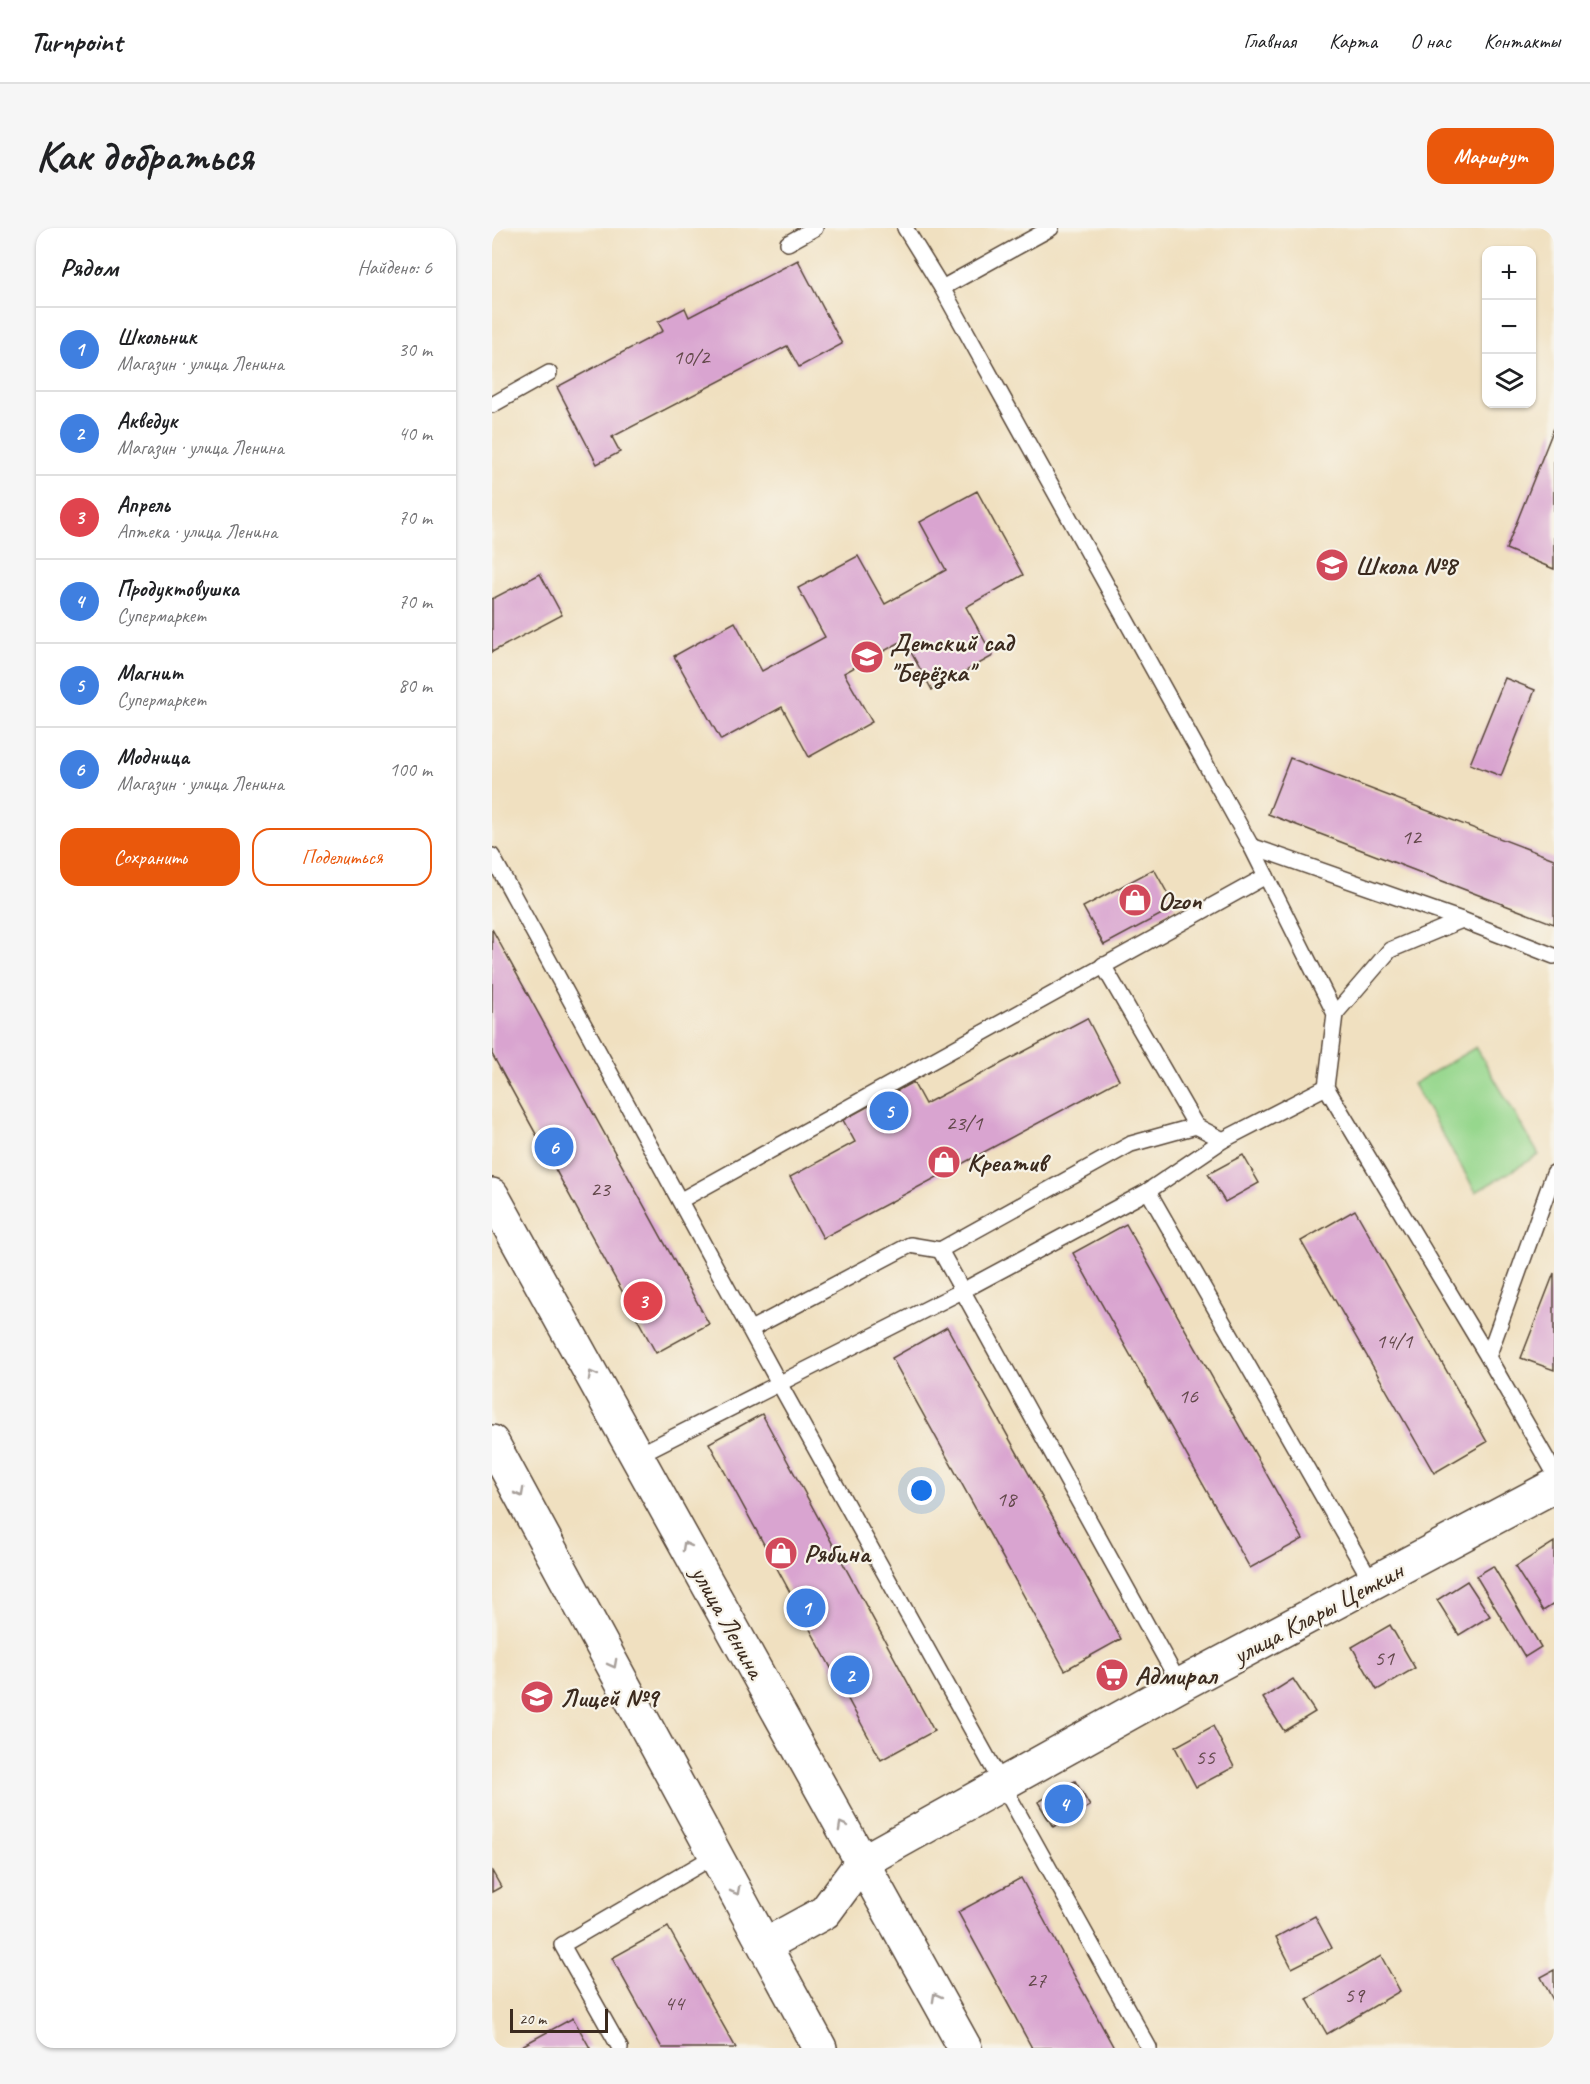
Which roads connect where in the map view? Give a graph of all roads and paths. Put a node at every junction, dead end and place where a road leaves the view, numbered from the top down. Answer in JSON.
{"nodes":[{"id":1,"x":815,"y":228,"type":"edge"},
{"id":2,"x":905,"y":228,"type":"edge"},
{"id":3,"x":1051,"y":228,"type":"edge"},
{"id":4,"x":788,"y":243,"type":"dead end"},
{"id":5,"x":942,"y":288,"type":"junction"},
{"id":6,"x":549,"y":374,"type":"dead end"},
{"id":7,"x":492,"y":405,"type":"edge"},
{"id":8,"x":1251,"y":846,"type":"junction"},
{"id":9,"x":492,"y":856,"type":"edge"},
{"id":10,"x":1266,"y":876,"type":"junction"},
{"id":11,"x":1462,"y":920,"type":"junction"},
{"id":12,"x":1554,"y":957,"type":"edge"},
{"id":13,"x":1103,"y":965,"type":"junction"},
{"id":14,"x":1335,"y":1014,"type":"junction"},
{"id":15,"x":1326,"y":1087,"type":"junction"},
{"id":16,"x":1196,"y":1126,"type":"junction"},
{"id":17,"x":1222,"y":1140,"type":"junction"},
{"id":18,"x":1554,"y":1173,"type":"edge"},
{"id":19,"x":1148,"y":1191,"type":"junction"},
{"id":20,"x":492,"y":1196,"type":"edge"},
{"id":21,"x":681,"y":1200,"type":"junction"},
{"id":22,"x":940,"y":1250,"type":"junction"},
{"id":23,"x":964,"y":1290,"type":"junction"},
{"id":24,"x":751,"y":1329,"type":"junction"},
{"id":25,"x":1488,"y":1357,"type":"junction"},
{"id":26,"x":780,"y":1385,"type":"junction"},
{"id":27,"x":492,"y":1442,"type":"edge"},
{"id":28,"x":636,"y":1456,"type":"junction"},
{"id":29,"x":1554,"y":1472,"type":"edge"},
{"id":30,"x":1554,"y":1486,"type":"edge"},
{"id":31,"x":1373,"y":1584,"type":"junction"},
{"id":32,"x":1179,"y":1685,"type":"junction"},
{"id":33,"x":1003,"y":1784,"type":"junction"},
{"id":34,"x":716,"y":1855,"type":"junction"},
{"id":35,"x":861,"y":1862,"type":"junction"},
{"id":36,"x":765,"y":1945,"type":"junction"},
{"id":37,"x":620,"y":2048,"type":"edge"},
{"id":38,"x":820,"y":2048,"type":"edge"},
{"id":39,"x":964,"y":2048,"type":"edge"},
{"id":40,"x":1149,"y":2048,"type":"edge"}],
"edges":[{"from":1,"to":4,"type":"lane"},
{"from":2,"to":5,"type":"lane"},
{"from":3,"to":5,"type":"lane"},
{"from":5,"to":8,"type":"lane"},
{"from":6,"to":7,"type":"lane"},
{"from":8,"to":10,"type":"lane"},
{"from":8,"to":11,"type":"lane"},
{"from":9,"to":21,"type":"lane"},
{"from":10,"to":13,"type":"lane"},
{"from":10,"to":14,"type":"lane"},
{"from":11,"to":12,"type":"lane"},
{"from":11,"to":14,"type":"lane"},
{"from":13,"to":16,"type":"lane"},
{"from":13,"to":21,"type":"lane"},
{"from":14,"to":15,"type":"lane"},
{"from":15,"to":17,"type":"lane"},
{"from":15,"to":25,"type":"lane"},
{"from":16,"to":17,"type":"lane"},
{"from":16,"to":22,"type":"lane"},
{"from":17,"to":19,"type":"lane"},
{"from":18,"to":25,"type":"lane"},
{"from":19,"to":23,"type":"lane"},
{"from":19,"to":31,"type":"lane"},
{"from":28,"to":20,"type":"main road","name":"улица Ленина","one_way":true},
{"from":21,"to":24,"type":"lane"},
{"from":22,"to":23,"type":"lane"},
{"from":22,"to":24,"type":"lane"},
{"from":23,"to":26,"type":"lane"},
{"from":23,"to":32,"type":"lane"},
{"from":24,"to":26,"type":"lane"},
{"from":25,"to":29,"type":"lane"},
{"from":26,"to":28,"type":"lane"},
{"from":26,"to":33,"type":"lane"},
{"from":27,"to":34,"type":"main road","one_way":true},
{"from":35,"to":28,"type":"main road","name":"улица Ленина","one_way":true},
{"from":30,"to":31,"type":"main road","name":"улица Клары Цеткин"},
{"from":31,"to":32,"type":"main road","name":"улица Клары Цеткин"},
{"from":32,"to":33,"type":"main road","name":"улица Клары Цеткин"},
{"from":33,"to":35,"type":"main road","name":"улица Клары Цеткин"},
{"from":33,"to":40,"type":"lane"},
{"from":34,"to":36,"type":"main road","one_way":true},
{"from":34,"to":37,"type":"lane"},
{"from":35,"to":36,"type":"main road"},
{"from":39,"to":35,"type":"main road","name":"улица Ленина","one_way":true},
{"from":36,"to":38,"type":"main road"}]}
